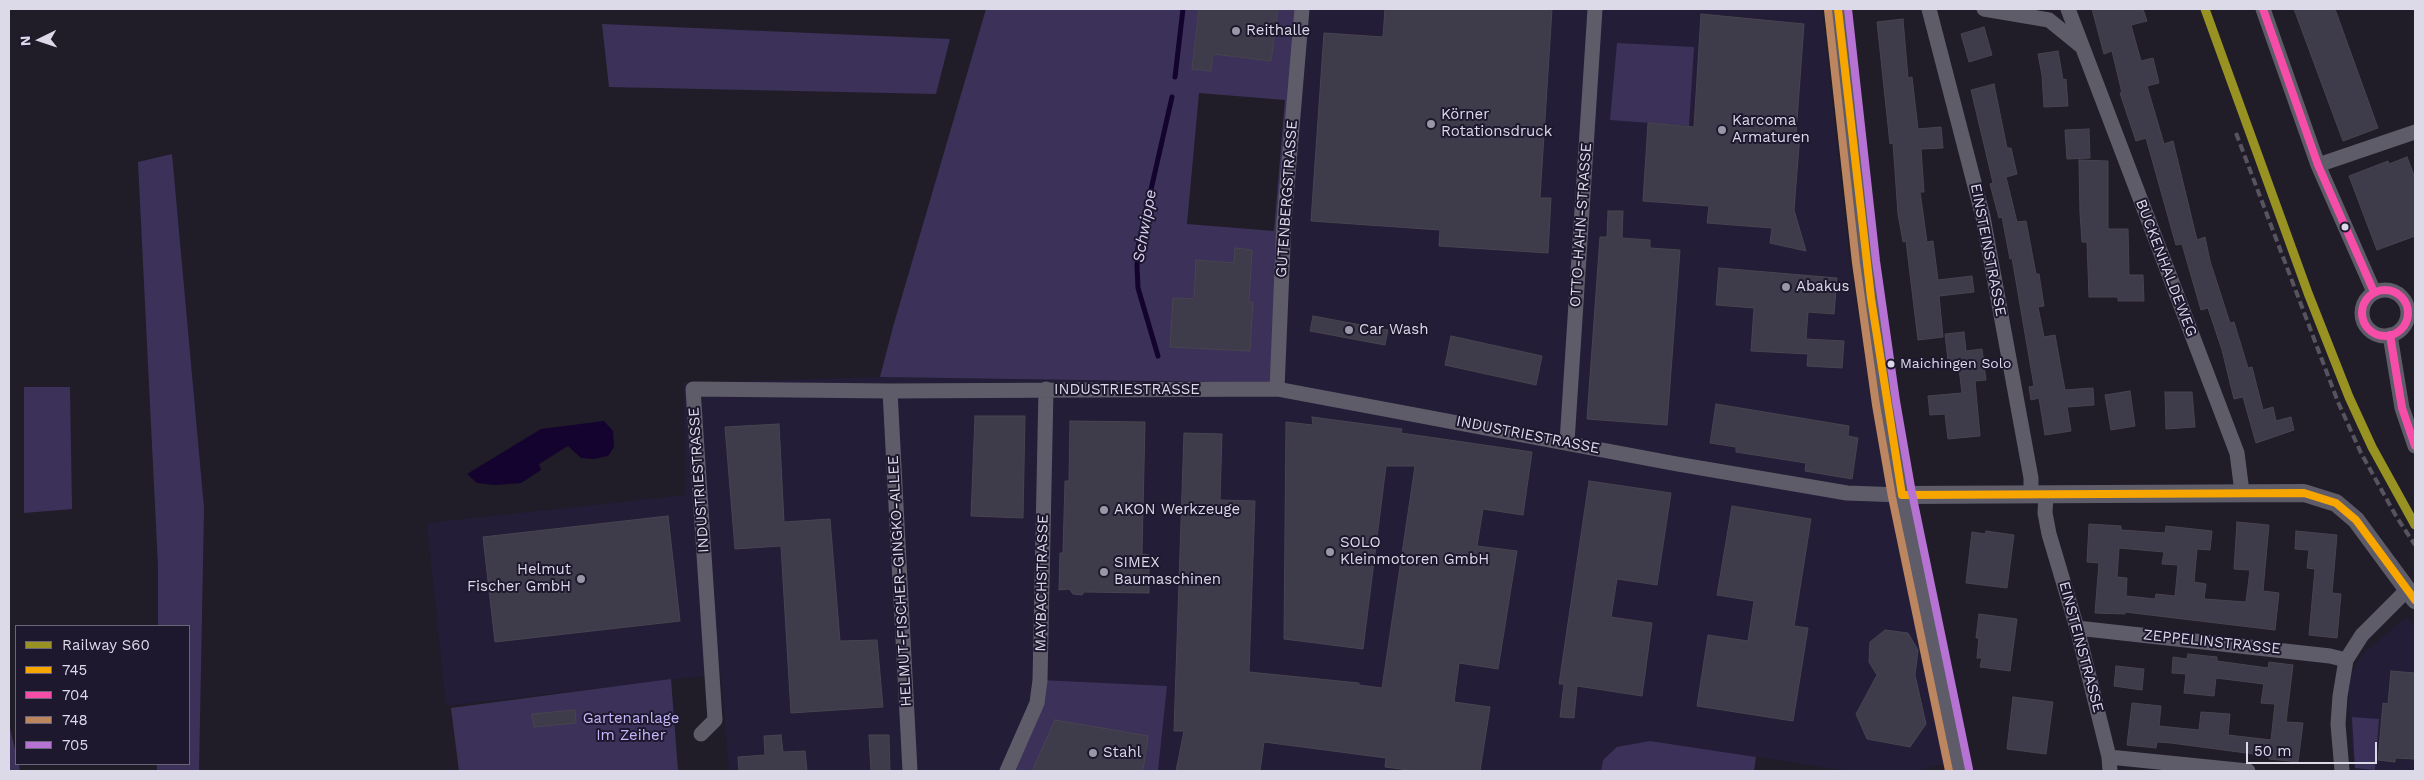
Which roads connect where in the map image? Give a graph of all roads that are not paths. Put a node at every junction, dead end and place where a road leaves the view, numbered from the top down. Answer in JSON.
{"nodes":[{"id":1,"x":1302,"y":9,"type":"edge"},
{"id":2,"x":1595,"y":9,"type":"edge"},
{"id":3,"x":1838,"y":9,"type":"edge"},
{"id":4,"x":1929,"y":9,"type":"edge"},
{"id":5,"x":1984,"y":9,"type":"edge"},
{"id":6,"x":2068,"y":9,"type":"edge"},
{"id":7,"x":2263,"y":9,"type":"edge"},
{"id":8,"x":2081,"y":46,"type":"junction"},
{"id":9,"x":2415,"y":132,"type":"edge"},
{"id":10,"x":2318,"y":165,"type":"junction"},
{"id":11,"x":2374,"y":292,"type":"junction"},
{"id":12,"x":2390,"y":335,"type":"junction"},
{"id":13,"x":1046,"y":389,"type":"junction"},
{"id":14,"x":1277,"y":389,"type":"junction"},
{"id":15,"x":890,"y":391,"type":"junction"},
{"id":16,"x":1567,"y":442,"type":"junction"},
{"id":17,"x":2415,"y":446,"type":"edge"},
{"id":18,"x":2242,"y":492,"type":"junction"},
{"id":19,"x":2039,"y":493,"type":"junction"},
{"id":20,"x":1902,"y":495,"type":"junction"},
{"id":21,"x":2411,"y":595,"type":"edge"},
{"id":22,"x":2077,"y":628,"type":"junction"},
{"id":23,"x":2346,"y":660,"type":"junction"},
{"id":24,"x":702,"y":734,"type":"dead end"},
{"id":25,"x":2110,"y":764,"type":"edge"},
{"id":26,"x":910,"y":771,"type":"edge"},
{"id":27,"x":1008,"y":771,"type":"edge"},
{"id":28,"x":1959,"y":771,"type":"edge"},
{"id":29,"x":2248,"y":771,"type":"edge"},
{"id":30,"x":2342,"y":771,"type":"edge"}],
"edges":[{"from":1,"to":14,"type":"street","name":"GUTENBERGSTRASSE"},
{"from":2,"to":16,"type":"street","name":"OTTO-HAHN-STRASSE"},
{"from":3,"to":20,"type":"street"},
{"from":4,"to":19,"type":"street","name":"EINSTEINSTRASSE"},
{"from":5,"to":8,"type":"street","name":"BUCKENHALDEWEG"},
{"from":6,"to":8,"type":"street","name":"BUCKENHALDEWEG"},
{"from":7,"to":10,"type":"street"},
{"from":8,"to":18,"type":"street","name":"BUCKENHALDEWEG"},
{"from":9,"to":10,"type":"street"},
{"from":10,"to":11,"type":"street"},
{"from":11,"to":12,"type":"street"},
{"from":11,"to":12,"type":"street"},
{"from":12,"to":17,"type":"street"},
{"from":13,"to":14,"type":"street","name":"INDUSTRIESTRASSE"},
{"from":13,"to":15,"type":"street","name":"INDUSTRIESTRASSE"},
{"from":13,"to":27,"type":"street","name":"MAYBACHSTRASSE"},
{"from":14,"to":16,"type":"street","name":"INDUSTRIESTRASSE"},
{"from":15,"to":24,"type":"street","name":"INDUSTRIESTRASSE"},
{"from":15,"to":26,"type":"street","name":"HELMUT-FISCHER-GINGKO-ALLEE"},
{"from":16,"to":20,"type":"street","name":"INDUSTRIESTRASSE"},
{"from":18,"to":19,"type":"street"},
{"from":18,"to":21,"type":"street"},
{"from":19,"to":20,"type":"street"},
{"from":19,"to":22,"type":"street","name":"EINSTEINSTRASSE"},
{"from":20,"to":28,"type":"street"},
{"from":21,"to":23,"type":"street"},
{"from":22,"to":23,"type":"street","name":"ZEPPELINSTRASSE"},
{"from":22,"to":25,"type":"street","name":"EINSTEINSTRASSE"},
{"from":23,"to":30,"type":"street"},
{"from":25,"to":29,"type":"street"}]}
